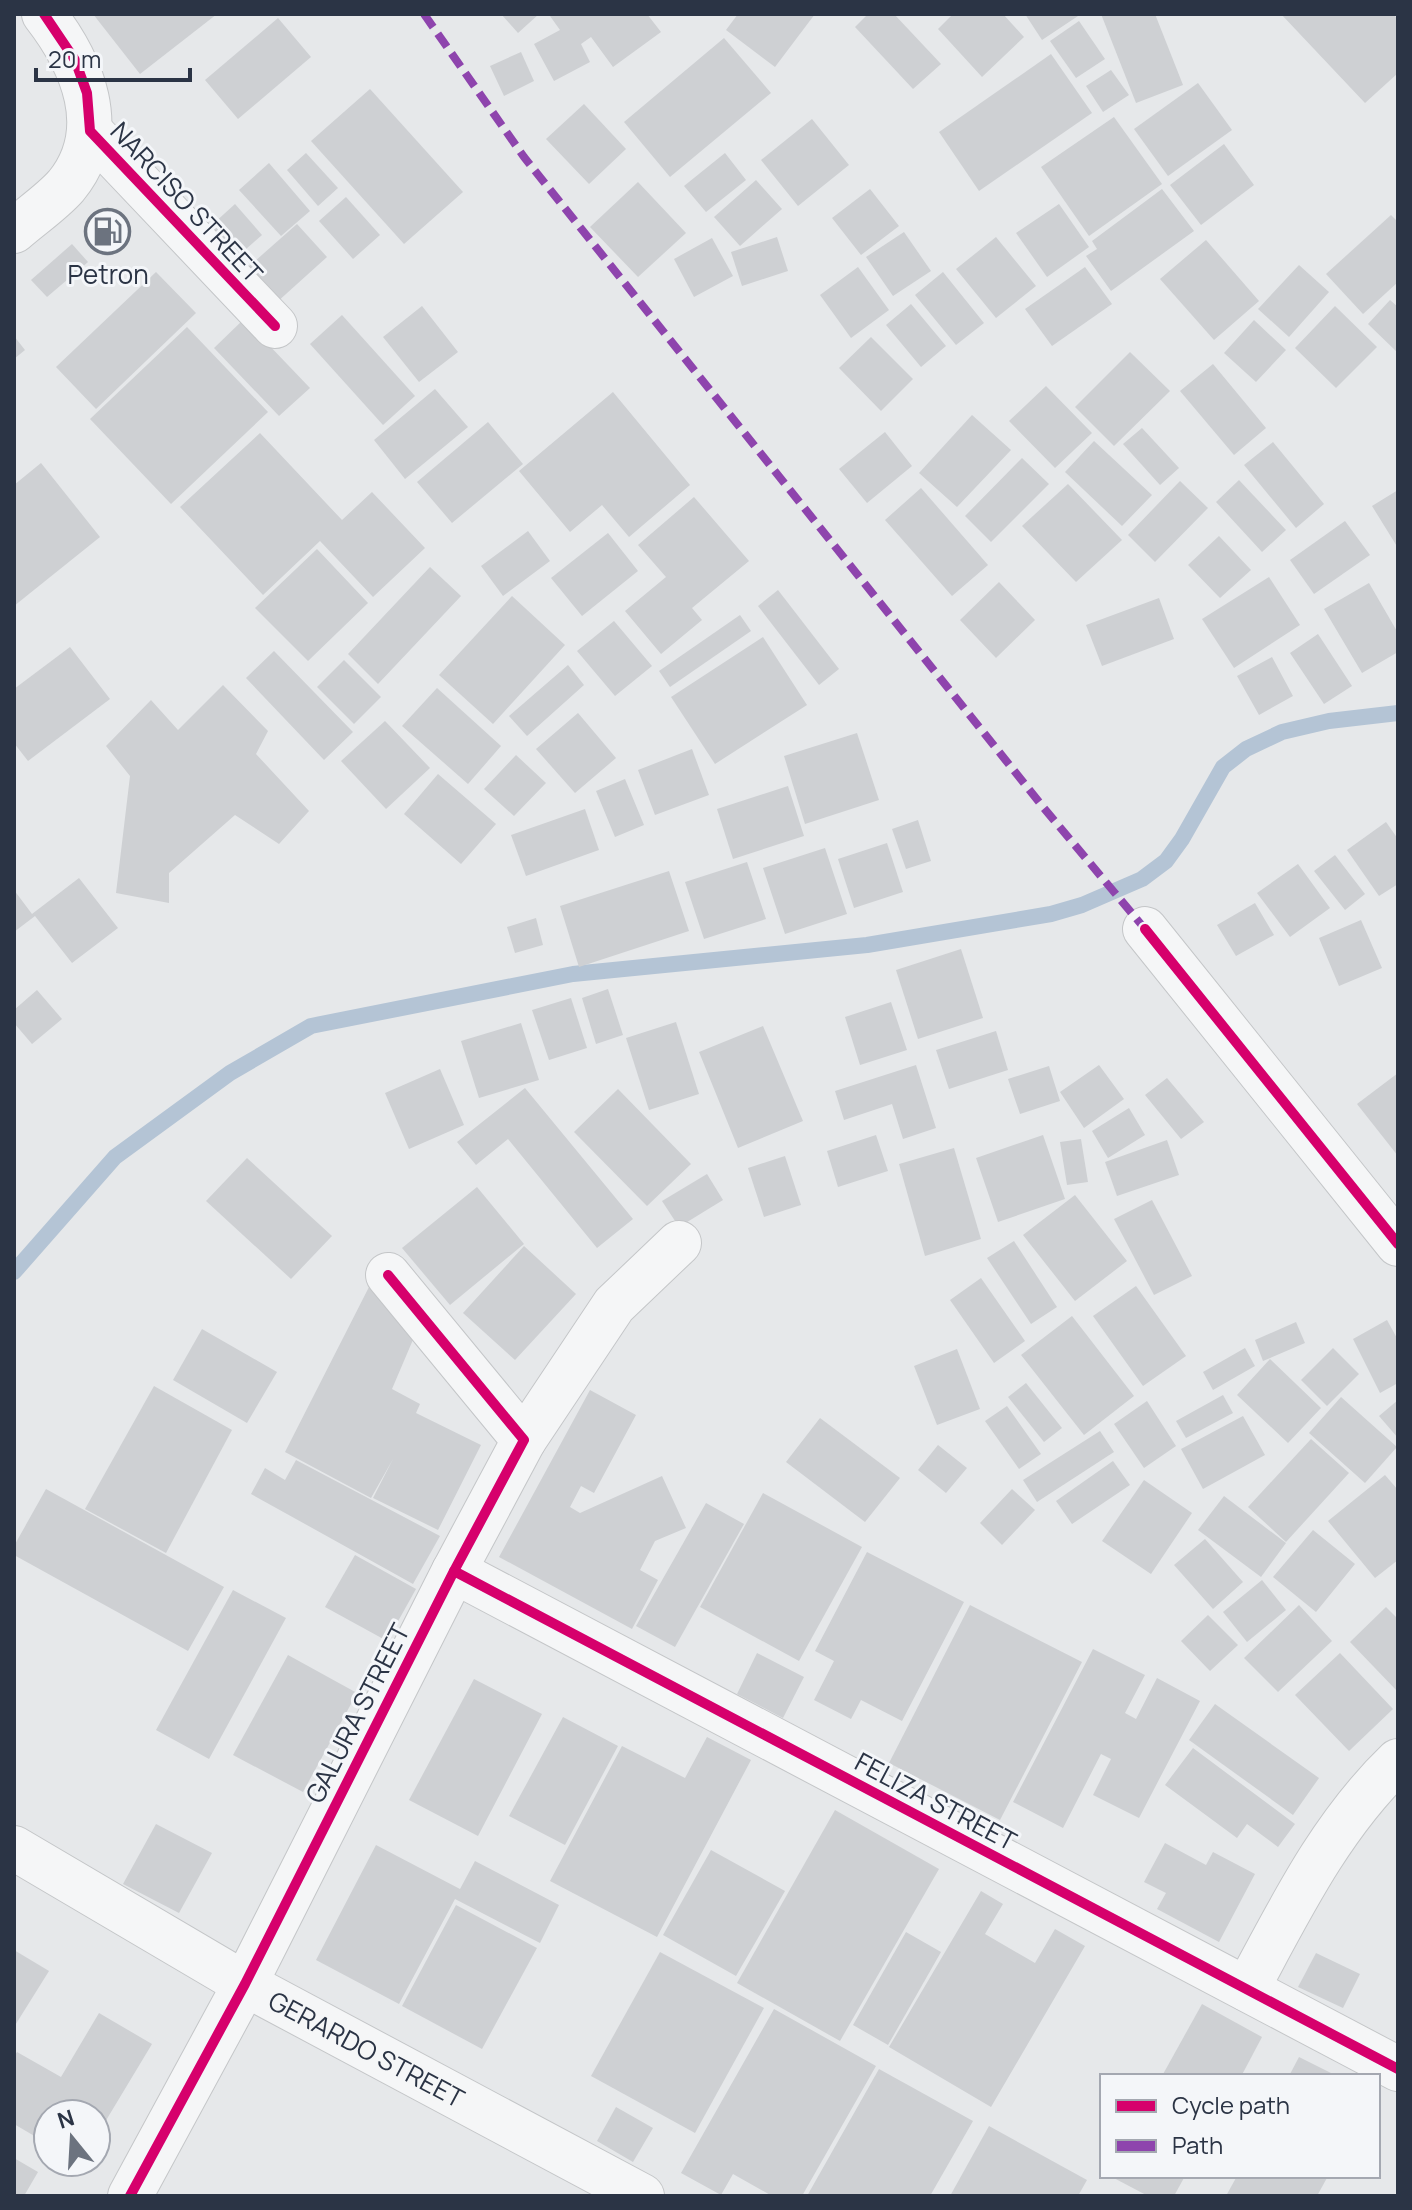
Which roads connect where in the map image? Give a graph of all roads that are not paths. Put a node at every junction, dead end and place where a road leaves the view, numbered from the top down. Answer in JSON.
{"nodes":[{"id":1,"x":44,"y":14,"type":"edge"},
{"id":2,"x":90,"y":131,"type":"junction"},
{"id":3,"x":14,"y":231,"type":"edge"},
{"id":4,"x":275,"y":326,"type":"dead end"},
{"id":5,"x":1145,"y":929,"type":"dead end"},
{"id":6,"x":679,"y":1243,"type":"dead end"},
{"id":7,"x":1398,"y":1244,"type":"edge"},
{"id":8,"x":388,"y":1275,"type":"dead end"},
{"id":9,"x":524,"y":1440,"type":"junction"},
{"id":10,"x":454,"y":1571,"type":"junction"},
{"id":11,"x":1398,"y":1761,"type":"edge"},
{"id":12,"x":14,"y":1848,"type":"edge"},
{"id":13,"x":245,"y":1984,"type":"junction"},
{"id":14,"x":1247,"y":1989,"type":"junction"},
{"id":15,"x":1398,"y":2069,"type":"edge"},
{"id":16,"x":130,"y":2196,"type":"edge"},
{"id":17,"x":642,"y":2196,"type":"edge"}],
"edges":[{"from":1,"to":2,"type":"street","name":"NARCISO STREET"},
{"from":2,"to":3,"type":"street"},
{"from":2,"to":4,"type":"street","name":"NARCISO STREET"},
{"from":5,"to":7,"type":"street"},
{"from":6,"to":9,"type":"street","name":"GALURA STREET"},
{"from":8,"to":9,"type":"street"},
{"from":9,"to":10,"type":"street","name":"GALURA STREET"},
{"from":10,"to":13,"type":"street","name":"GALURA STREET"},
{"from":10,"to":14,"type":"street","name":"FELIZA STREET"},
{"from":11,"to":14,"type":"street"},
{"from":12,"to":13,"type":"street","name":"GERARDO STREET"},
{"from":13,"to":16,"type":"street","name":"GALURA STREET"},
{"from":13,"to":17,"type":"street","name":"GERARDO STREET"},
{"from":14,"to":15,"type":"street","name":"FELIZA STREET"}]}
